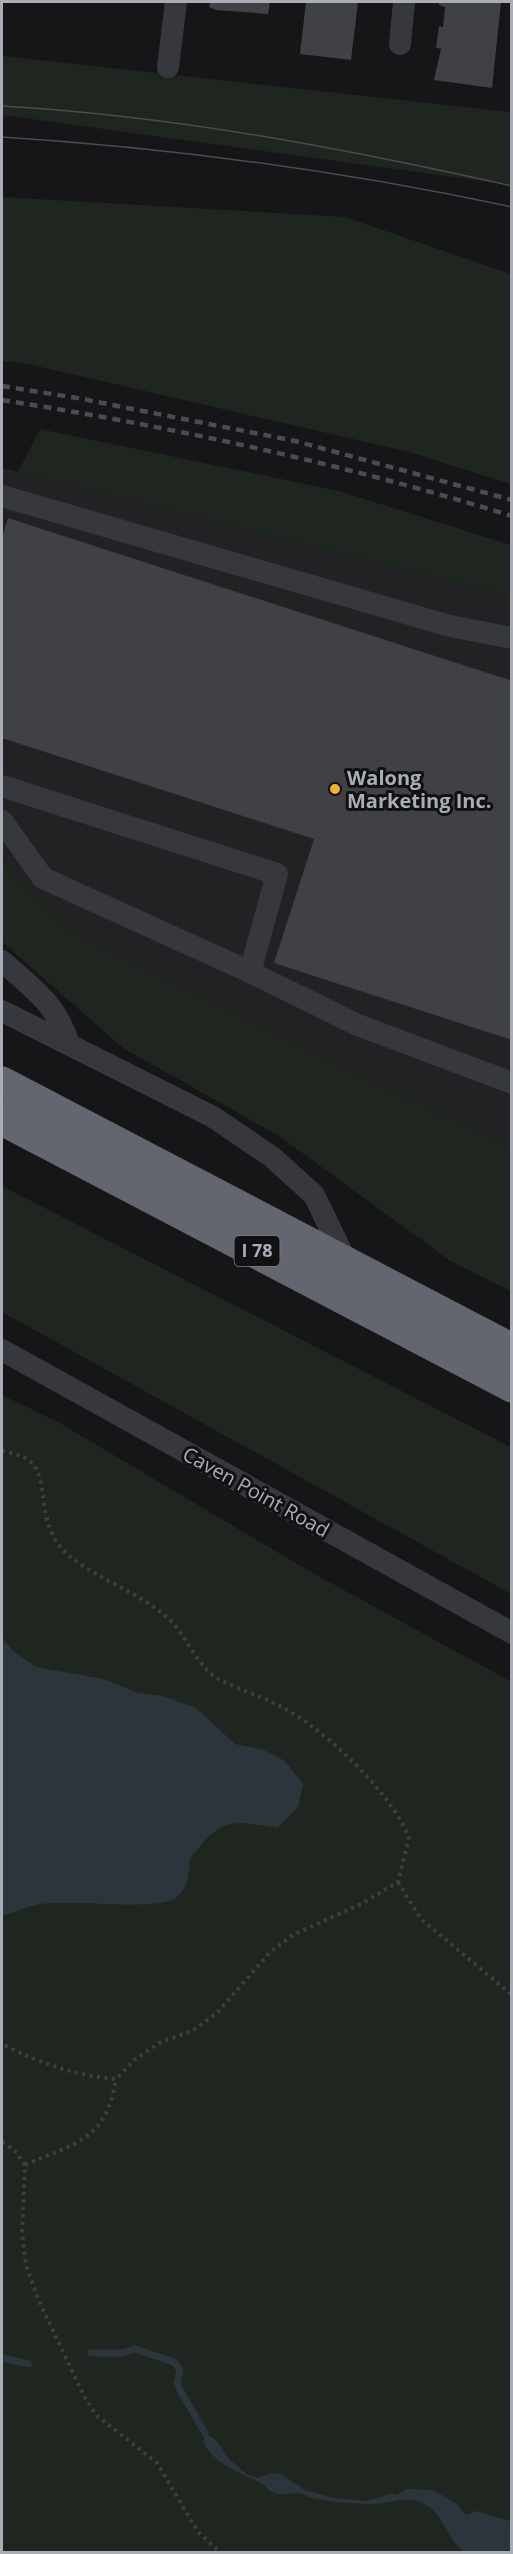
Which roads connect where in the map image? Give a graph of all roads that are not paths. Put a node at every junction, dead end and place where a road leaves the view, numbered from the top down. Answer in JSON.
{"nodes":[{"id":1,"x":176,"y":2,"type":"edge"},
{"id":2,"x":404,"y":2,"type":"edge"},
{"id":3,"x":400,"y":44,"type":"dead end"},
{"id":4,"x":168,"y":67,"type":"dead end"},
{"id":5,"x":2,"y":496,"type":"edge"},
{"id":6,"x":512,"y":638,"type":"edge"},
{"id":7,"x":2,"y":786,"type":"edge"},
{"id":8,"x":2,"y":821,"type":"edge"},
{"id":9,"x":2,"y":961,"type":"edge"},
{"id":10,"x":250,"y":972,"type":"junction"},
{"id":11,"x":2,"y":1011,"type":"edge"},
{"id":12,"x":69,"y":1044,"type":"junction"},
{"id":13,"x":2,"y":1083,"type":"edge"},
{"id":14,"x":512,"y":1083,"type":"edge"},
{"id":15,"x":2,"y":1119,"type":"edge"},
{"id":16,"x":347,"y":1263,"type":"junction"},
{"id":17,"x":2,"y":1350,"type":"edge"},
{"id":18,"x":512,"y":1350,"type":"edge"},
{"id":19,"x":512,"y":1386,"type":"edge"},
{"id":20,"x":512,"y":1633,"type":"edge"}],
"edges":[{"from":1,"to":4,"type":"street"},
{"from":2,"to":3,"type":"street"},
{"from":5,"to":6,"type":"street"},
{"from":7,"to":10,"type":"street"},
{"from":8,"to":10,"type":"street"},
{"from":9,"to":12,"type":"street"},
{"from":10,"to":14,"type":"street"},
{"from":11,"to":12,"type":"street"},
{"from":12,"to":16,"type":"street"},
{"from":13,"to":16,"type":"highway","number":"I 78"},
{"from":15,"to":19,"type":"highway","number":"I 78"},
{"from":16,"to":18,"type":"highway","number":"I 78"},
{"from":17,"to":20,"type":"street","name":"Caven Point Road"}]}
